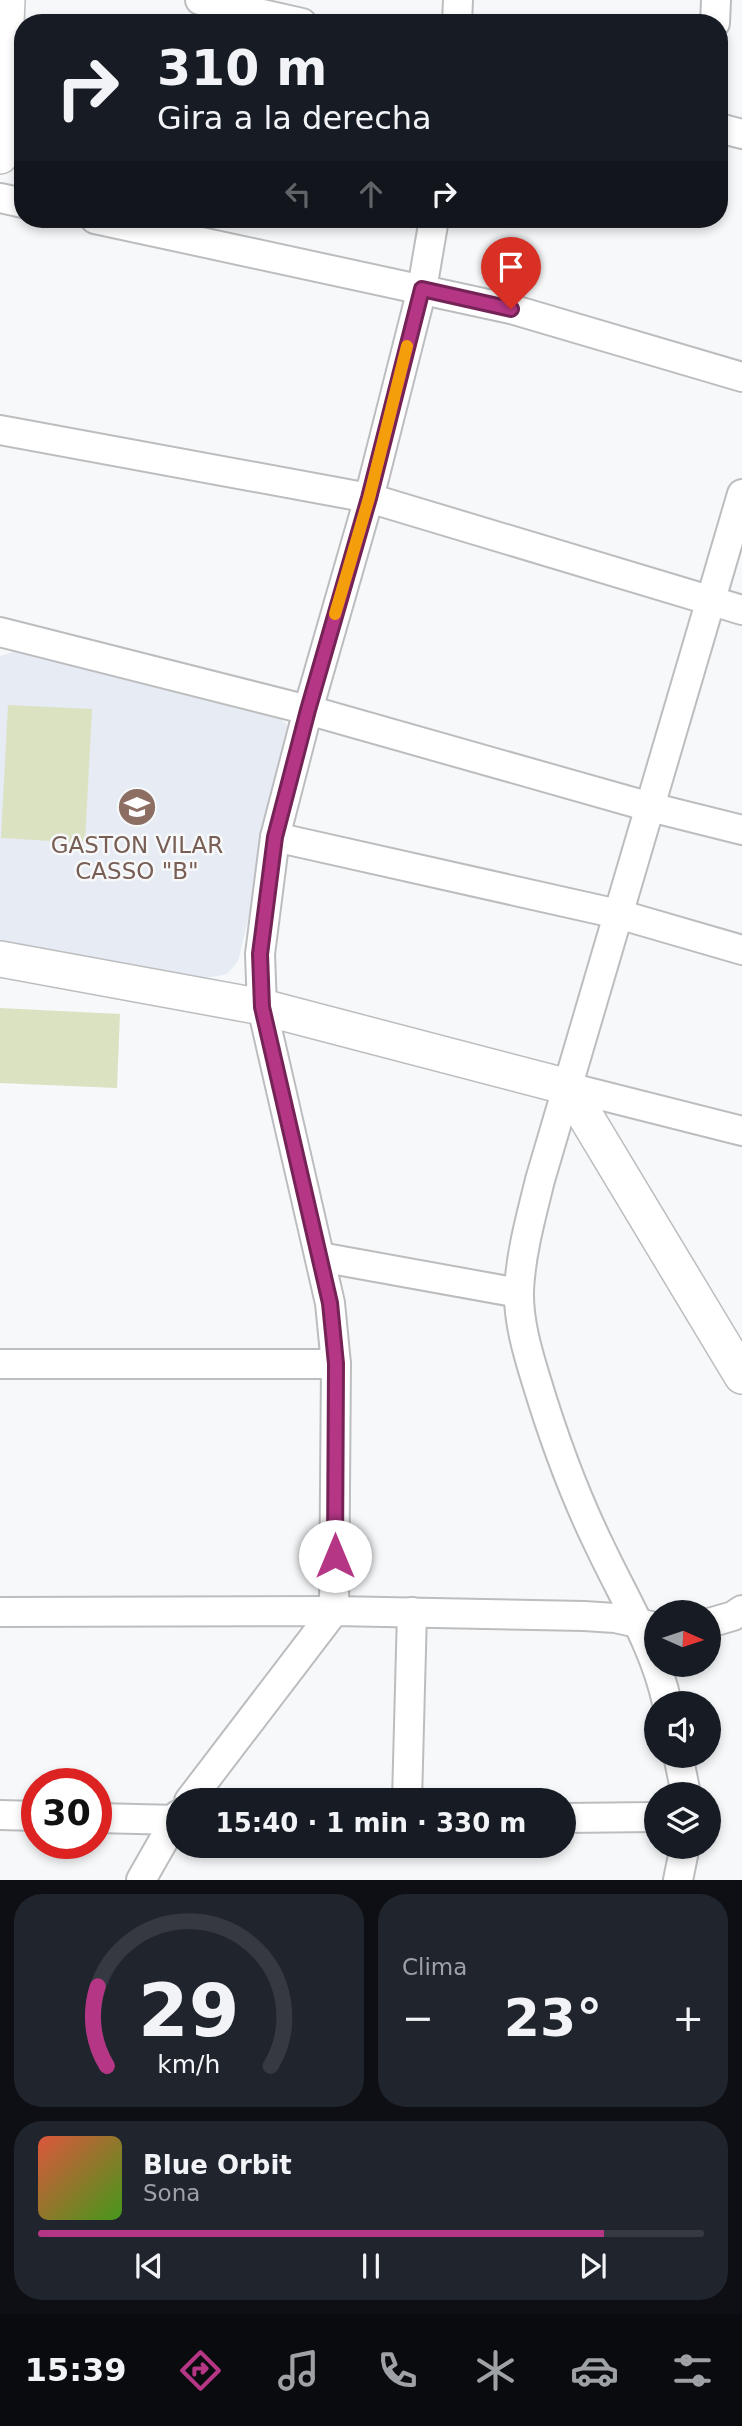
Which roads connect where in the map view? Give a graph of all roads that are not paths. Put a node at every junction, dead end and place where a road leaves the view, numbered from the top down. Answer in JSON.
{"nodes":[{"id":1,"x":7,"y":0,"type":"edge"},
{"id":2,"x":200,"y":0,"type":"edge"},
{"id":3,"x":262,"y":14,"type":"edge"},
{"id":4,"x":0,"y":156,"type":"edge"},
{"id":5,"x":137,"y":228,"type":"edge"},
{"id":6,"x":432,"y":228,"type":"edge"},
{"id":7,"x":422,"y":289,"type":"junction"},
{"id":8,"x":742,"y":377,"type":"edge"},
{"id":9,"x":0,"y":430,"type":"edge"},
{"id":10,"x":742,"y":494,"type":"edge"},
{"id":11,"x":369,"y":498,"type":"junction"},
{"id":12,"x":711,"y":601,"type":"junction"},
{"id":13,"x":742,"y":610,"type":"edge"},
{"id":14,"x":0,"y":632,"type":"edge"},
{"id":15,"x":308,"y":710,"type":"junction"},
{"id":16,"x":650,"y":807,"type":"junction"},
{"id":17,"x":742,"y":830,"type":"edge"},
{"id":18,"x":275,"y":837,"type":"junction"},
{"id":19,"x":618,"y":914,"type":"junction"},
{"id":20,"x":742,"y":950,"type":"edge"},
{"id":21,"x":0,"y":959,"type":"edge"},
{"id":22,"x":262,"y":1007,"type":"junction"},
{"id":23,"x":568,"y":1087,"type":"junction"},
{"id":24,"x":742,"y":1131,"type":"edge"},
{"id":25,"x":320,"y":1257,"type":"junction"},
{"id":26,"x":519,"y":1293,"type":"junction"},
{"id":27,"x":0,"y":1364,"type":"edge"},
{"id":28,"x":336,"y":1364,"type":"junction"},
{"id":29,"x":742,"y":1376,"type":"edge"},
{"id":30,"x":334,"y":1611,"type":"junction"},
{"id":31,"x":742,"y":1611,"type":"edge"},
{"id":32,"x":0,"y":1612,"type":"edge"},
{"id":33,"x":412,"y":1612,"type":"junction"},
{"id":34,"x":644,"y":1619,"type":"edge"},
{"id":35,"x":721,"y":1620,"type":"edge"},
{"id":36,"x":644,"y":1625,"type":"edge"},
{"id":37,"x":200,"y":1788,"type":"edge"},
{"id":38,"x":407,"y":1788,"type":"edge"},
{"id":39,"x":0,"y":1815,"type":"edge"},
{"id":40,"x":166,"y":1815,"type":"edge"},
{"id":41,"x":21,"y":1816,"type":"edge"},
{"id":42,"x":112,"y":1817,"type":"edge"},
{"id":43,"x":644,"y":1817,"type":"edge"},
{"id":44,"x":576,"y":1818,"type":"edge"},
{"id":45,"x":166,"y":1838,"type":"edge"},
{"id":46,"x":682,"y":1859,"type":"edge"},
{"id":47,"x":141,"y":1880,"type":"edge"},
{"id":48,"x":678,"y":1880,"type":"edge"}],
"edges":[{"from":1,"to":4,"type":"street"},
{"from":2,"to":3,"type":"street"},
{"from":5,"to":7,"type":"street"},
{"from":6,"to":7,"type":"street"},
{"from":7,"to":8,"type":"street"},
{"from":7,"to":11,"type":"street"},
{"from":9,"to":11,"type":"street"},
{"from":10,"to":12,"type":"street"},
{"from":11,"to":12,"type":"street"},
{"from":11,"to":15,"type":"street"},
{"from":12,"to":13,"type":"street"},
{"from":12,"to":16,"type":"street"},
{"from":14,"to":15,"type":"street"},
{"from":15,"to":16,"type":"street"},
{"from":15,"to":18,"type":"street"},
{"from":16,"to":17,"type":"street"},
{"from":16,"to":19,"type":"street"},
{"from":18,"to":19,"type":"street"},
{"from":18,"to":22,"type":"street"},
{"from":19,"to":20,"type":"street"},
{"from":19,"to":23,"type":"street"},
{"from":21,"to":22,"type":"street"},
{"from":22,"to":23,"type":"street"},
{"from":22,"to":25,"type":"street"},
{"from":23,"to":24,"type":"street"},
{"from":23,"to":26,"type":"street"},
{"from":23,"to":29,"type":"street"},
{"from":25,"to":26,"type":"street"},
{"from":25,"to":28,"type":"street"},
{"from":26,"to":34,"type":"street"},
{"from":27,"to":28,"type":"street"},
{"from":28,"to":30,"type":"street"},
{"from":30,"to":32,"type":"street"},
{"from":30,"to":33,"type":"street"},
{"from":30,"to":37,"type":"street"},
{"from":31,"to":35,"type":"street"},
{"from":33,"to":36,"type":"street"},
{"from":33,"to":38,"type":"street"},
{"from":39,"to":41,"type":"street"},
{"from":40,"to":42,"type":"street"},
{"from":43,"to":44,"type":"street"},
{"from":45,"to":47,"type":"street"},
{"from":46,"to":48,"type":"street"}]}
